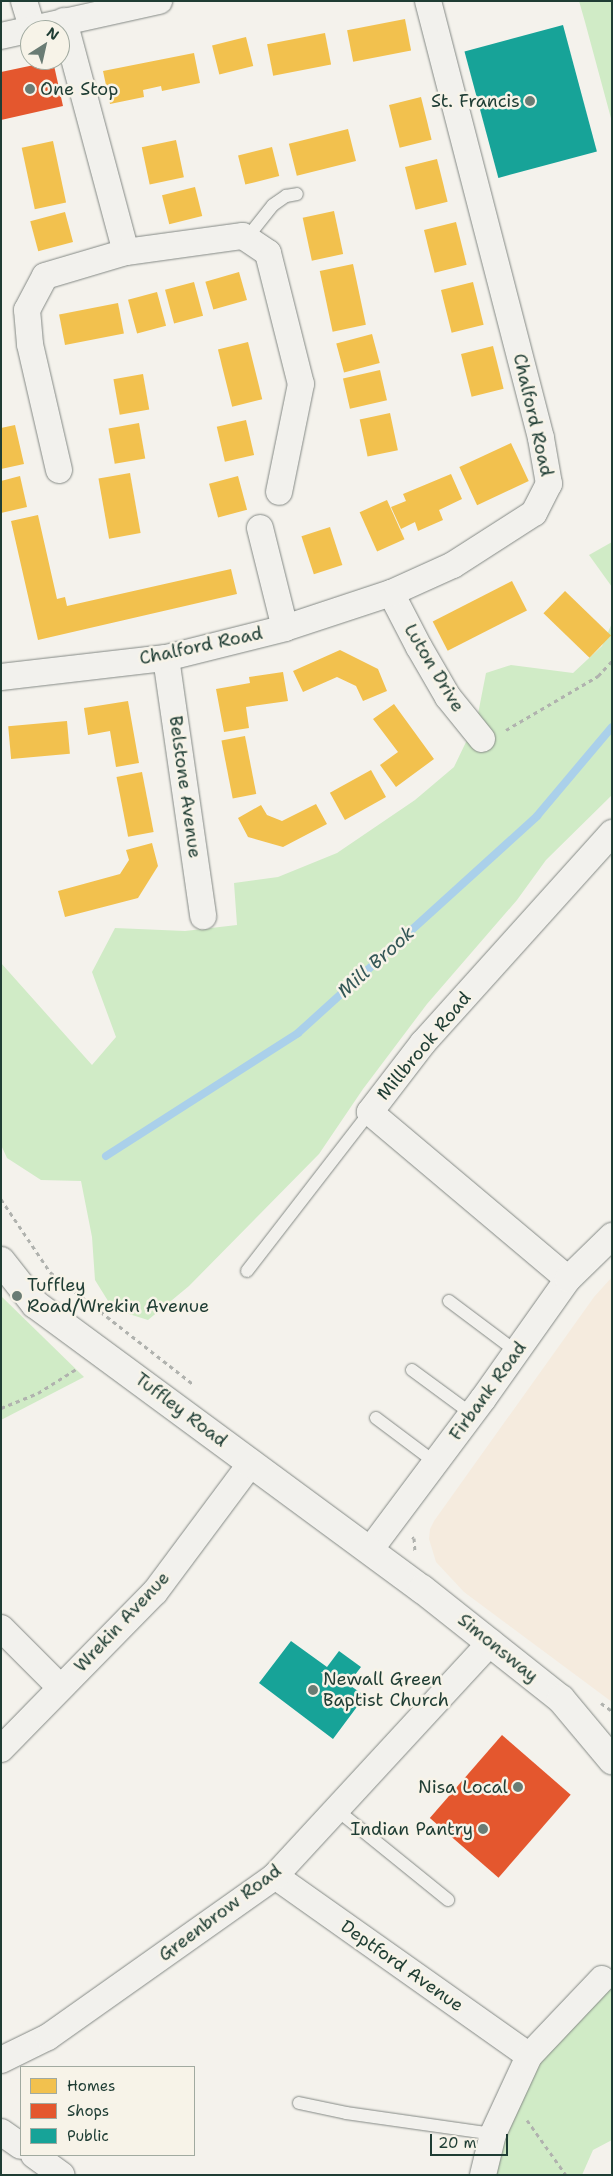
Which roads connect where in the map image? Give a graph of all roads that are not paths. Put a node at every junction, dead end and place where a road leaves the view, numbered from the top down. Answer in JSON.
{"nodes":[{"id":1,"x":24,"y":1,"type":"edge"},
{"id":2,"x":159,"y":1,"type":"edge"},
{"id":3,"x":428,"y":1,"type":"edge"},
{"id":4,"x":30,"y":20,"type":"edge"},
{"id":5,"x":69,"y":20,"type":"edge"},
{"id":6,"x":20,"y":31,"type":"edge"},
{"id":7,"x":1,"y":36,"type":"edge"},
{"id":8,"x":70,"y":43,"type":"edge"},
{"id":9,"x":297,"y":194,"type":"dead end"},
{"id":10,"x":246,"y":239,"type":"junction"},
{"id":11,"x":126,"y":252,"type":"junction"},
{"id":12,"x":60,"y":470,"type":"dead end"},
{"id":13,"x":279,"y":492,"type":"dead end"},
{"id":14,"x":260,"y":528,"type":"dead end"},
{"id":15,"x":391,"y":593,"type":"junction"},
{"id":16,"x":286,"y":628,"type":"junction"},
{"id":17,"x":166,"y":658,"type":"junction"},
{"id":18,"x":1,"y":676,"type":"edge"},
{"id":19,"x":482,"y":739,"type":"road end"},
{"id":20,"x":612,"y":833,"type":"edge"},
{"id":21,"x":203,"y":916,"type":"dead end"},
{"id":22,"x":370,"y":1112,"type":"junction"},
{"id":23,"x":612,"y":1236,"type":"edge"},
{"id":24,"x":1,"y":1261,"type":"edge"},
{"id":25,"x":246,"y":1271,"type":"dead end"},
{"id":26,"x":568,"y":1279,"type":"junction"},
{"id":27,"x":449,"y":1302,"type":"dead end"},
{"id":28,"x":516,"y":1352,"type":"junction"},
{"id":29,"x":412,"y":1370,"type":"dead end"},
{"id":30,"x":472,"y":1414,"type":"junction"},
{"id":31,"x":376,"y":1418,"type":"dead end"},
{"id":32,"x":436,"y":1462,"type":"junction"},
{"id":33,"x":251,"y":1463,"type":"junction"},
{"id":34,"x":370,"y":1550,"type":"junction"},
{"id":35,"x":1,"y":1628,"type":"edge"},
{"id":36,"x":491,"y":1642,"type":"junction"},
{"id":37,"x":60,"y":1688,"type":"junction"},
{"id":38,"x":1,"y":1749,"type":"edge"},
{"id":39,"x":612,"y":1760,"type":"edge"},
{"id":40,"x":337,"y":1810,"type":"junction"},
{"id":41,"x":275,"y":1876,"type":"junction"},
{"id":42,"x":448,"y":1900,"type":"dead end"},
{"id":43,"x":602,"y":1979,"type":"dead end"},
{"id":44,"x":529,"y":2056,"type":"junction"},
{"id":45,"x":2,"y":2057,"type":"edge"},
{"id":46,"x":299,"y":2103,"type":"dead end"},
{"id":47,"x":1,"y":2132,"type":"edge"},
{"id":48,"x":493,"y":2134,"type":"junction"},
{"id":49,"x":20,"y":2145,"type":"edge"},
{"id":50,"x":35,"y":2156,"type":"edge"},
{"id":51,"x":62,"y":2175,"type":"edge"},
{"id":52,"x":483,"y":2175,"type":"edge"}],
"edges":[{"from":1,"to":4,"type":"street"},
{"from":2,"to":5,"type":"street"},
{"from":3,"to":15,"type":"street","name":"Chalford Road"},
{"from":6,"to":7,"type":"street"},
{"from":8,"to":11,"type":"street"},
{"from":9,"to":10,"type":"lane"},
{"from":10,"to":11,"type":"street"},
{"from":10,"to":13,"type":"street"},
{"from":11,"to":12,"type":"street"},
{"from":14,"to":16,"type":"street"},
{"from":15,"to":16,"type":"street","name":"Chalford Road"},
{"from":15,"to":19,"type":"street","name":"Luton Drive"},
{"from":16,"to":17,"type":"street","name":"Chalford Road"},
{"from":17,"to":18,"type":"street","name":"Chalford Road"},
{"from":17,"to":21,"type":"street","name":"Belstone Avenue"},
{"from":20,"to":22,"type":"street","name":"Millbrook Road"},
{"from":22,"to":25,"type":"lane"},
{"from":22,"to":26,"type":"street","name":"Millbrook Road"},
{"from":23,"to":26,"type":"street","name":"Firbank Road"},
{"from":24,"to":33,"type":"street","name":"Tuffley Road"},
{"from":26,"to":28,"type":"street","name":"Firbank Road"},
{"from":27,"to":28,"type":"lane"},
{"from":28,"to":30,"type":"street","name":"Firbank Road"},
{"from":29,"to":30,"type":"lane"},
{"from":30,"to":32,"type":"street","name":"Firbank Road"},
{"from":31,"to":32,"type":"lane"},
{"from":32,"to":34,"type":"street","name":"Firbank Road"},
{"from":33,"to":34,"type":"street","name":"Tuffley Road"},
{"from":33,"to":37,"type":"street","name":"Wrekin Avenue"},
{"from":34,"to":36,"type":"street","name":"Simonsway"},
{"from":35,"to":37,"type":"street"},
{"from":36,"to":39,"type":"street","name":"Simonsway"},
{"from":36,"to":40,"type":"street","name":"Greenbrow Road"},
{"from":37,"to":38,"type":"street","name":"Wrekin Avenue"},
{"from":40,"to":41,"type":"street","name":"Greenbrow Road"},
{"from":40,"to":42,"type":"lane"},
{"from":41,"to":44,"type":"street","name":"Deptford Avenue"},
{"from":41,"to":45,"type":"street","name":"Greenbrow Road"},
{"from":43,"to":44,"type":"street"},
{"from":44,"to":48,"type":"street"},
{"from":46,"to":48,"type":"lane"},
{"from":47,"to":49,"type":"street"},
{"from":48,"to":52,"type":"street"},
{"from":50,"to":51,"type":"street"}]}
